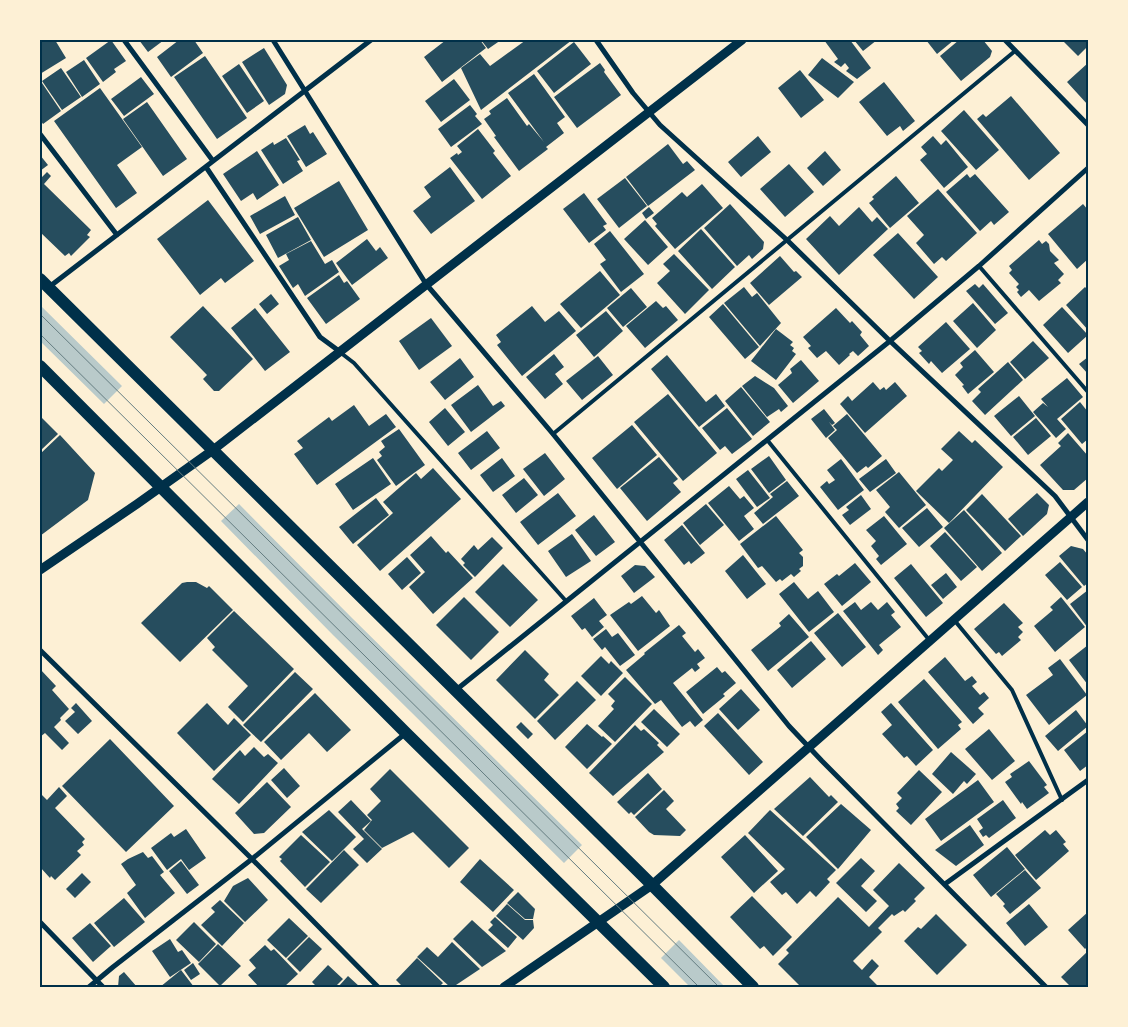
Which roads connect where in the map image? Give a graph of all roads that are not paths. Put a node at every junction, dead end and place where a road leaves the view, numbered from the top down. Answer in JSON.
{"nodes":[{"id":1,"x":124,"y":40,"type":"edge"},
{"id":2,"x":273,"y":40,"type":"edge"},
{"id":3,"x":371,"y":40,"type":"edge"},
{"id":4,"x":596,"y":40,"type":"edge"},
{"id":5,"x":742,"y":40,"type":"edge"},
{"id":6,"x":1006,"y":40,"type":"edge"},
{"id":7,"x":1015,"y":51,"type":"junction"},
{"id":8,"x":306,"y":91,"type":"junction"},
{"id":9,"x":649,"y":112,"type":"junction"},
{"id":10,"x":1088,"y":125,"type":"edge"},
{"id":11,"x":40,"y":134,"type":"edge"},
{"id":12,"x":213,"y":161,"type":"junction"},
{"id":13,"x":206,"y":167,"type":"junction"},
{"id":14,"x":1088,"y":168,"type":"edge"},
{"id":15,"x":117,"y":235,"type":"junction"},
{"id":16,"x":787,"y":240,"type":"junction"},
{"id":17,"x":979,"y":266,"type":"junction"},
{"id":18,"x":44,"y":283,"type":"edge"},
{"id":19,"x":426,"y":284,"type":"junction"},
{"id":20,"x":890,"y":341,"type":"junction"},
{"id":21,"x":339,"y":351,"type":"junction"},
{"id":22,"x":40,"y":366,"type":"edge"},
{"id":23,"x":1088,"y":392,"type":"edge"},
{"id":24,"x":553,"y":434,"type":"junction"},
{"id":25,"x":768,"y":441,"type":"junction"},
{"id":26,"x":213,"y":450,"type":"junction"},
{"id":27,"x":162,"y":486,"type":"junction"},
{"id":28,"x":1088,"y":502,"type":"edge"},
{"id":29,"x":1071,"y":517,"type":"junction"},
{"id":30,"x":1088,"y":540,"type":"edge"},
{"id":31,"x":639,"y":542,"type":"junction"},
{"id":32,"x":40,"y":570,"type":"edge"},
{"id":33,"x":566,"y":601,"type":"junction"},
{"id":34,"x":954,"y":620,"type":"junction"},
{"id":35,"x":931,"y":641,"type":"junction"},
{"id":36,"x":40,"y":650,"type":"edge"},
{"id":37,"x":456,"y":690,"type":"junction"},
{"id":38,"x":406,"y":732,"type":"junction"},
{"id":39,"x":810,"y":748,"type":"junction"},
{"id":40,"x":1088,"y":780,"type":"edge"},
{"id":41,"x":1062,"y":800,"type":"junction"},
{"id":42,"x":252,"y":859,"type":"junction"},
{"id":43,"x":944,"y":884,"type":"junction"},
{"id":44,"x":652,"y":885,"type":"junction"},
{"id":45,"x":40,"y":922,"type":"edge"},
{"id":46,"x":598,"y":922,"type":"junction"},
{"id":47,"x":97,"y":981,"type":"junction"},
{"id":48,"x":89,"y":987,"type":"edge"},
{"id":49,"x":103,"y":987,"type":"edge"},
{"id":50,"x":378,"y":987,"type":"edge"},
{"id":51,"x":504,"y":987,"type":"edge"},
{"id":52,"x":664,"y":987,"type":"edge"},
{"id":53,"x":753,"y":987,"type":"edge"},
{"id":54,"x":1046,"y":987,"type":"edge"}],
"edges":[{"from":1,"to":12,"type":"street"},
{"from":2,"to":8,"type":"street"},
{"from":3,"to":8,"type":"street"},
{"from":4,"to":9,"type":"street"},
{"from":5,"to":9,"type":"street"},
{"from":6,"to":7,"type":"street"},
{"from":7,"to":10,"type":"street"},
{"from":7,"to":16,"type":"lane"},
{"from":8,"to":12,"type":"street"},
{"from":8,"to":19,"type":"street"},
{"from":9,"to":16,"type":"street"},
{"from":9,"to":19,"type":"street"},
{"from":11,"to":15,"type":"street"},
{"from":12,"to":13,"type":"street"},
{"from":13,"to":15,"type":"street"},
{"from":13,"to":21,"type":"street"},
{"from":14,"to":17,"type":"street"},
{"from":15,"to":18,"type":"street"},
{"from":16,"to":20,"type":"street"},
{"from":16,"to":24,"type":"lane"},
{"from":17,"to":20,"type":"street"},
{"from":17,"to":23,"type":"lane"},
{"from":18,"to":26,"type":"main road"},
{"from":19,"to":21,"type":"street"},
{"from":19,"to":24,"type":"street"},
{"from":20,"to":25,"type":"street"},
{"from":20,"to":29,"type":"street"},
{"from":21,"to":26,"type":"street"},
{"from":21,"to":33,"type":"lane"},
{"from":22,"to":27,"type":"main road"},
{"from":24,"to":31,"type":"street"},
{"from":25,"to":31,"type":"street"},
{"from":25,"to":35,"type":"lane"},
{"from":26,"to":27,"type":"street"},
{"from":26,"to":37,"type":"main road"},
{"from":27,"to":32,"type":"street"},
{"from":27,"to":38,"type":"main road"},
{"from":28,"to":29,"type":"street"},
{"from":29,"to":30,"type":"street"},
{"from":29,"to":34,"type":"street"},
{"from":31,"to":33,"type":"street"},
{"from":31,"to":39,"type":"street"},
{"from":33,"to":37,"type":"street"},
{"from":34,"to":35,"type":"street"},
{"from":34,"to":41,"type":"lane"},
{"from":35,"to":39,"type":"street"},
{"from":36,"to":42,"type":"street"},
{"from":37,"to":44,"type":"main road"},
{"from":38,"to":42,"type":"street"},
{"from":38,"to":46,"type":"main road"},
{"from":39,"to":43,"type":"street"},
{"from":39,"to":44,"type":"street"},
{"from":40,"to":41,"type":"street"},
{"from":41,"to":43,"type":"street"},
{"from":42,"to":47,"type":"street"},
{"from":42,"to":50,"type":"street"},
{"from":43,"to":54,"type":"street"},
{"from":44,"to":46,"type":"street"},
{"from":44,"to":53,"type":"main road"},
{"from":45,"to":47,"type":"street"},
{"from":46,"to":51,"type":"street"},
{"from":46,"to":52,"type":"main road"},
{"from":47,"to":48,"type":"street"},
{"from":47,"to":49,"type":"street"}]}
